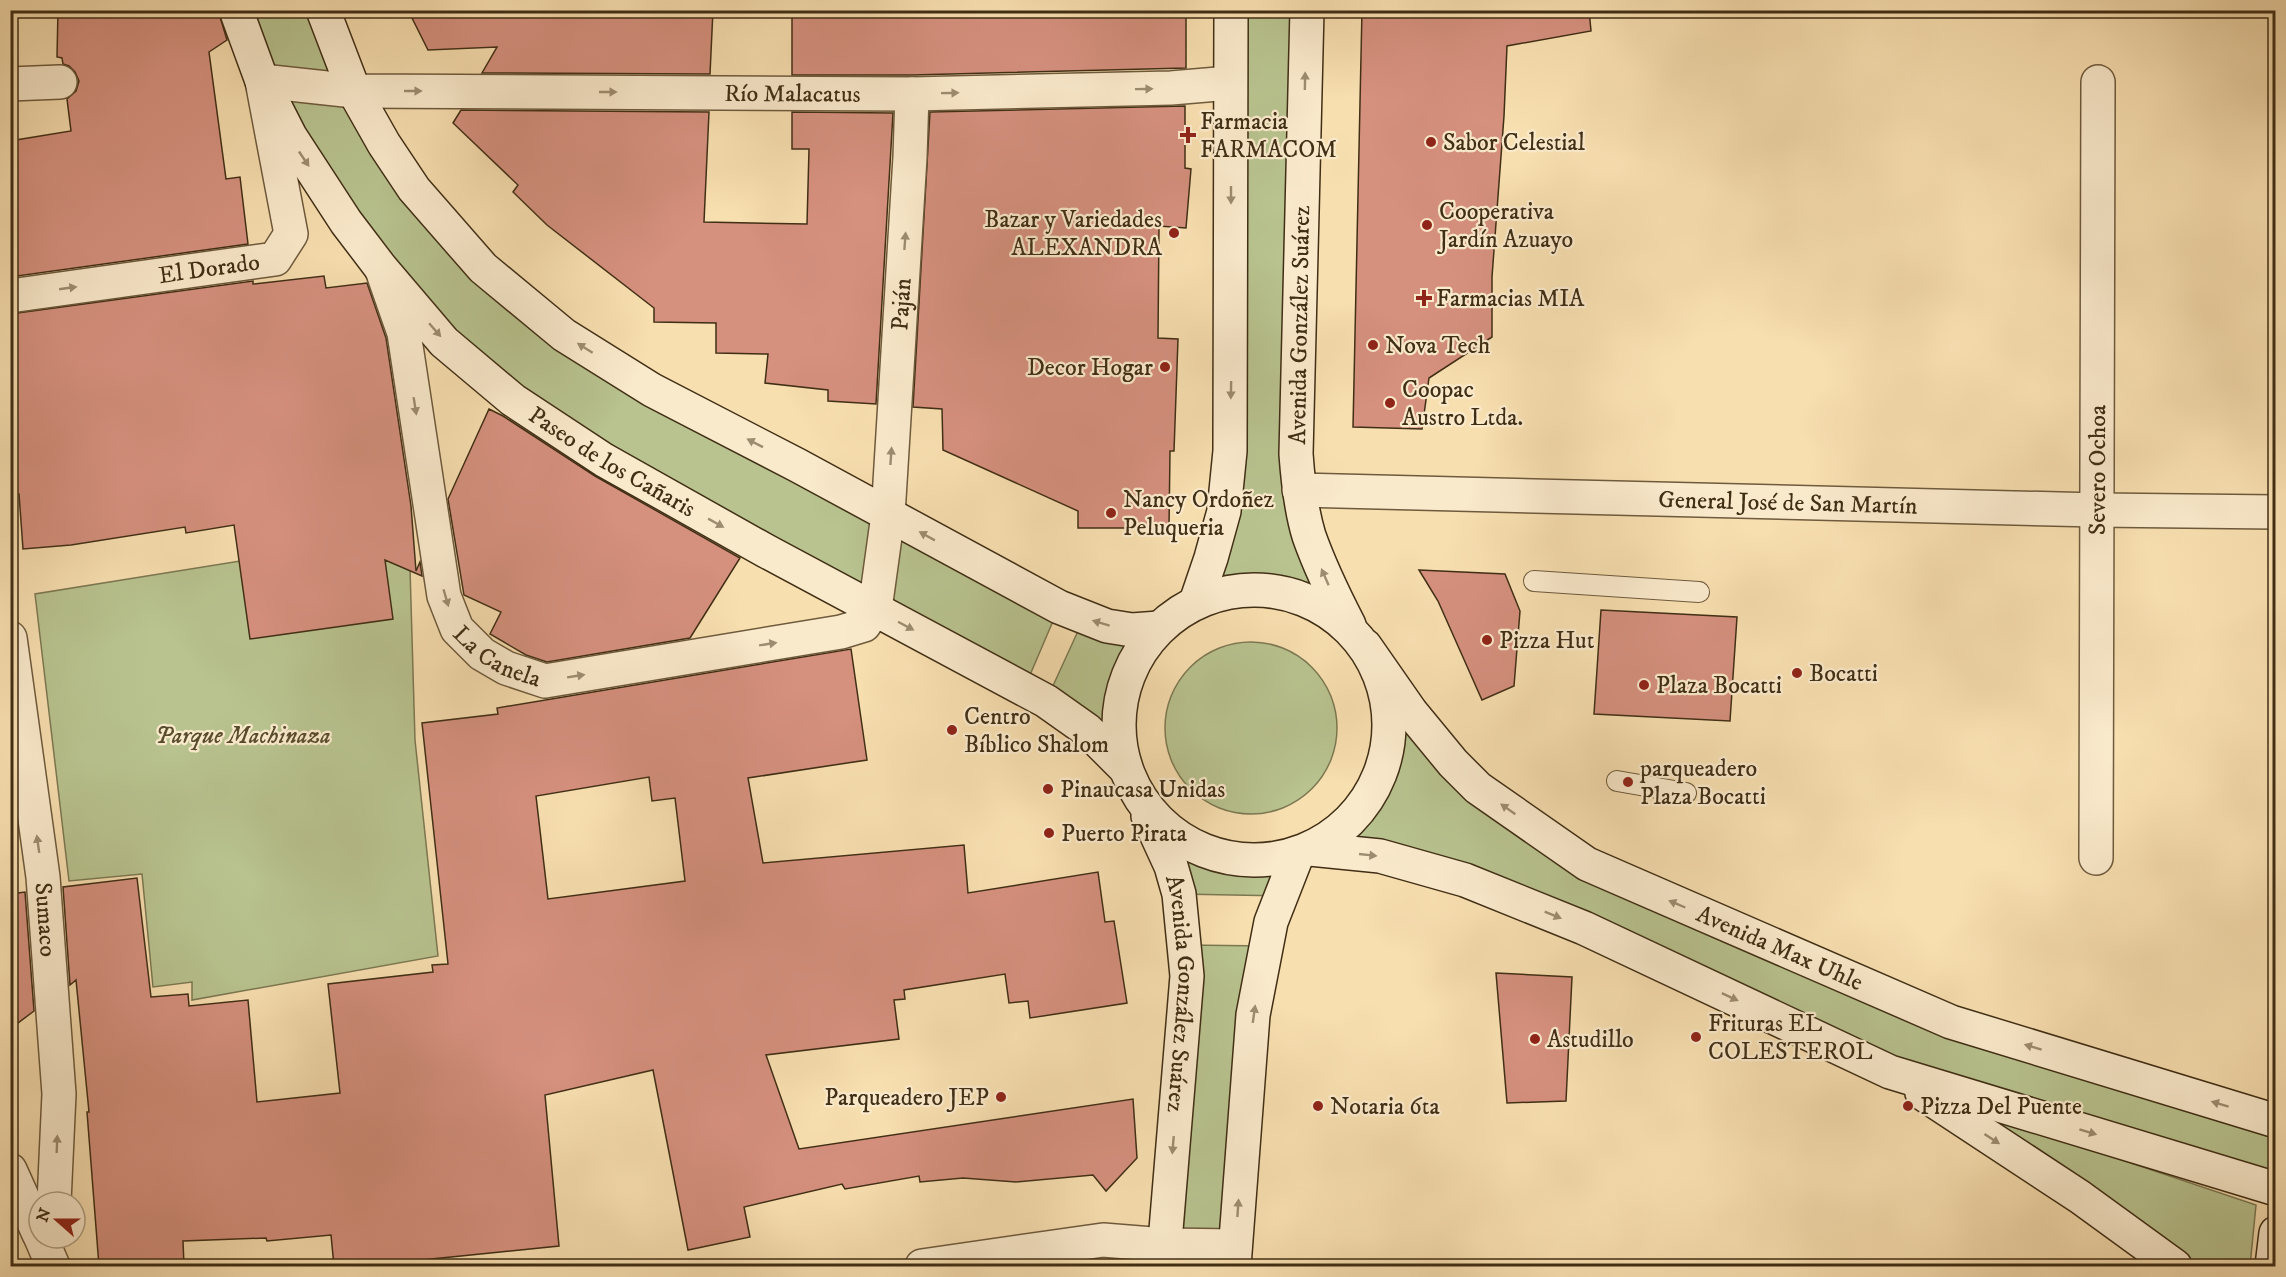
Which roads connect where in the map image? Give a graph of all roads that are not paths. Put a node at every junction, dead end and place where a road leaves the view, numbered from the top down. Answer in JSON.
{"nodes":[{"id":1,"x":236,"y":10,"type":"edge"},
{"id":2,"x":323,"y":10,"type":"edge"},
{"id":3,"x":1231,"y":10,"type":"edge"},
{"id":4,"x":1307,"y":10,"type":"edge"},
{"id":5,"x":262,"y":81,"type":"junction"},
{"id":6,"x":60,"y":82,"type":"dead end"},
{"id":7,"x":2098,"y":82,"type":"dead end"},
{"id":8,"x":1230,"y":83,"type":"junction"},
{"id":9,"x":10,"y":84,"type":"edge"},
{"id":10,"x":354,"y":91,"type":"junction"},
{"id":11,"x":912,"y":94,"type":"junction"},
{"id":12,"x":381,"y":268,"type":"junction"},
{"id":13,"x":10,"y":296,"type":"edge"},
{"id":14,"x":1299,"y":490,"type":"junction"},
{"id":15,"x":2097,"y":510,"type":"junction"},
{"id":16,"x":2276,"y":512,"type":"edge"},
{"id":17,"x":888,"y":514,"type":"junction"},
{"id":18,"x":1534,"y":581,"type":"dead end"},
{"id":19,"x":1699,"y":592,"type":"dead end"},
{"id":20,"x":1196,"y":602,"type":"junction"},
{"id":21,"x":875,"y":609,"type":"junction"},
{"id":22,"x":1159,"y":628,"type":"junction"},
{"id":23,"x":10,"y":638,"type":"edge"},
{"id":24,"x":1358,"y":638,"type":"junction"},
{"id":25,"x":1126,"y":769,"type":"junction"},
{"id":26,"x":1617,"y":780,"type":"dead end"},
{"id":27,"x":1686,"y":793,"type":"dead end"},
{"id":28,"x":1142,"y":801,"type":"junction"},
{"id":29,"x":1304,"y":851,"type":"junction"},
{"id":30,"x":2096,"y":858,"type":"dead end"},
{"id":31,"x":1890,"y":1072,"type":"junction"},
{"id":32,"x":2276,"y":1121,"type":"edge"},
{"id":33,"x":10,"y":1170,"type":"edge"},
{"id":34,"x":2276,"y":1189,"type":"edge"},
{"id":35,"x":55,"y":1190,"type":"edge"},
{"id":36,"x":27,"y":1206,"type":"edge"},
{"id":37,"x":2276,"y":1233,"type":"edge"},
{"id":38,"x":1164,"y":1256,"type":"edge"},
{"id":39,"x":1234,"y":1256,"type":"edge"},
{"id":40,"x":922,"y":1266,"type":"edge"},
{"id":41,"x":2175,"y":1266,"type":"edge"},
{"id":42,"x":2272,"y":1266,"type":"edge"}],
"edges":[{"from":1,"to":5,"type":"main road","name":"Paseo de los Cañaris"},
{"from":2,"to":10,"type":"main road"},
{"from":3,"to":8,"type":"main road"},
{"from":14,"to":4,"type":"main road","name":"Avenida González Suárez","one_way":true},
{"from":5,"to":10,"type":"main road"},
{"from":5,"to":12,"type":"main road","name":"Paseo de los Cañaris","one_way":true},
{"from":13,"to":5,"type":"main road","name":"El Dorado","one_way":true},
{"from":6,"to":9,"type":"main road"},
{"from":7,"to":15,"type":"main road","name":"Severo Ochoa"},
{"from":11,"to":8,"type":"main road","name":"Río Malacatus","one_way":true},
{"from":8,"to":20,"type":"main road","one_way":true},
{"from":10,"to":11,"type":"main road","name":"Río Malacatus","one_way":true},
{"from":17,"to":10,"type":"main road","one_way":true},
{"from":17,"to":11,"type":"main road","name":"Paján","one_way":true},
{"from":12,"to":21,"type":"main road","name":"Paseo de los Cañaris","one_way":true},
{"from":12,"to":21,"type":"main road","name":"La Canela","one_way":true},
{"from":14,"to":15,"type":"main road","name":"General José de San Martín"},
{"from":24,"to":14,"type":"main road","name":"Avenida González Suárez","one_way":true},
{"from":15,"to":16,"type":"main road","name":"General José de San Martín"},
{"from":15,"to":30,"type":"main road","name":"Severo Ochoa"},
{"from":17,"to":21,"type":"main road"},
{"from":22,"to":17,"type":"main road","one_way":true},
{"from":18,"to":19,"type":"lane"},
{"from":20,"to":22,"type":"main road"},
{"from":20,"to":24,"type":"main road"},
{"from":21,"to":25,"type":"main road","name":"Paseo de los Cañaris","one_way":true},
{"from":22,"to":25,"type":"main road"},
{"from":35,"to":23,"type":"main road","name":"Sumaco","one_way":true},
{"from":24,"to":29,"type":"main road"},
{"from":32,"to":24,"type":"main road","name":"Avenida Max Uhle","one_way":true},
{"from":25,"to":28,"type":"main road"},
{"from":26,"to":27,"type":"lane"},
{"from":28,"to":29,"type":"main road"},
{"from":28,"to":38,"type":"main road","name":"Avenida González Suárez","one_way":true},
{"from":29,"to":31,"type":"main road","one_way":true},
{"from":39,"to":29,"type":"main road","one_way":true},
{"from":31,"to":34,"type":"main road","one_way":true},
{"from":31,"to":41,"type":"main road","one_way":true},
{"from":33,"to":36,"type":"main road"},
{"from":37,"to":42,"type":"main road"},
{"from":38,"to":39,"type":"main road"},
{"from":38,"to":40,"type":"main road"}]}
